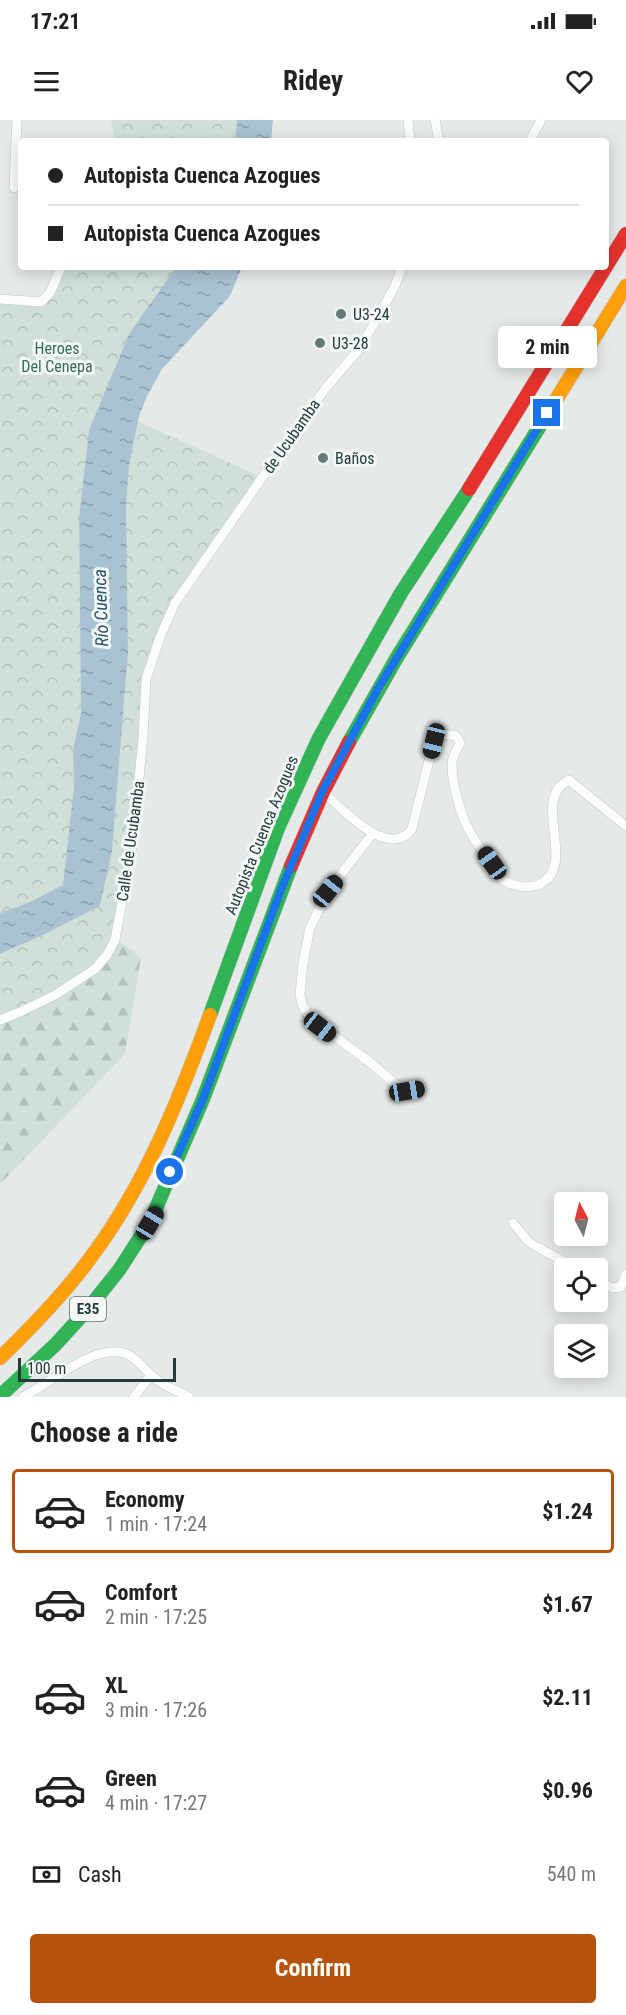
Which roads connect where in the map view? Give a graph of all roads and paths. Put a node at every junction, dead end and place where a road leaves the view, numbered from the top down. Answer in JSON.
{"nodes":[{"id":1,"x":17,"y":120,"type":"edge"},
{"id":2,"x":408,"y":120,"type":"edge"},
{"id":3,"x":436,"y":120,"type":"edge"},
{"id":4,"x":541,"y":120,"type":"edge"},
{"id":5,"x":410,"y":138,"type":"edge"},
{"id":6,"x":439,"y":138,"type":"edge"},
{"id":7,"x":532,"y":138,"type":"edge"},
{"id":8,"x":14,"y":188,"type":"dead end"},
{"id":9,"x":626,"y":234,"type":"edge"},
{"id":10,"x":609,"y":262,"type":"edge"},
{"id":11,"x":60,"y":270,"type":"edge"},
{"id":12,"x":401,"y":270,"type":"edge"},
{"id":13,"x":604,"y":270,"type":"edge"},
{"id":14,"x":626,"y":286,"type":"edge"},
{"id":15,"x":0,"y":298,"type":"edge"},
{"id":16,"x":175,"y":603,"type":"joint"},
{"id":17,"x":322,"y":792,"type":"junction"},
{"id":18,"x":626,"y":826,"type":"edge"},
{"id":19,"x":373,"y":833,"type":"junction"},
{"id":20,"x":0,"y":1020,"type":"edge"},
{"id":21,"x":423,"y":1088,"type":"dead end"},
{"id":22,"x":513,"y":1223,"type":"dead end"},
{"id":23,"x":557,"y":1258,"type":"edge"},
{"id":24,"x":626,"y":1274,"type":"edge"},
{"id":25,"x":608,"y":1286,"type":"edge"},
{"id":26,"x":0,"y":1358,"type":"edge"},
{"id":27,"x":151,"y":1375,"type":"junction"},
{"id":28,"x":0,"y":1396,"type":"edge"},
{"id":29,"x":23,"y":1397,"type":"edge"},
{"id":30,"x":134,"y":1397,"type":"edge"},
{"id":31,"x":189,"y":1397,"type":"edge"}],
"edges":[{"from":1,"to":8,"type":"street"},
{"from":2,"to":5,"type":"street"},
{"from":3,"to":6,"type":"street"},
{"from":4,"to":7,"type":"street"},
{"from":9,"to":10,"type":"highway","name":"Autopista Cuenca Azogues","number":"E35"},
{"from":11,"to":15,"type":"street"},
{"from":12,"to":16,"type":"street","name":"de Ucubamba"},
{"from":13,"to":26,"type":"highway","name":"Autopista Cuenca Azogues","number":"E35"},
{"from":14,"to":17,"type":"highway","number":"E35"},
{"from":16,"to":20,"type":"street","name":"Calle de Ucubamba"},
{"from":17,"to":19,"type":"street"},
{"from":17,"to":28,"type":"highway","number":"E35"},
{"from":18,"to":19,"type":"street"},
{"from":19,"to":21,"type":"street"},
{"from":22,"to":23,"type":"street"},
{"from":24,"to":25,"type":"street"},
{"from":27,"to":29,"type":"street"},
{"from":27,"to":30,"type":"street"},
{"from":27,"to":31,"type":"street"}]}
